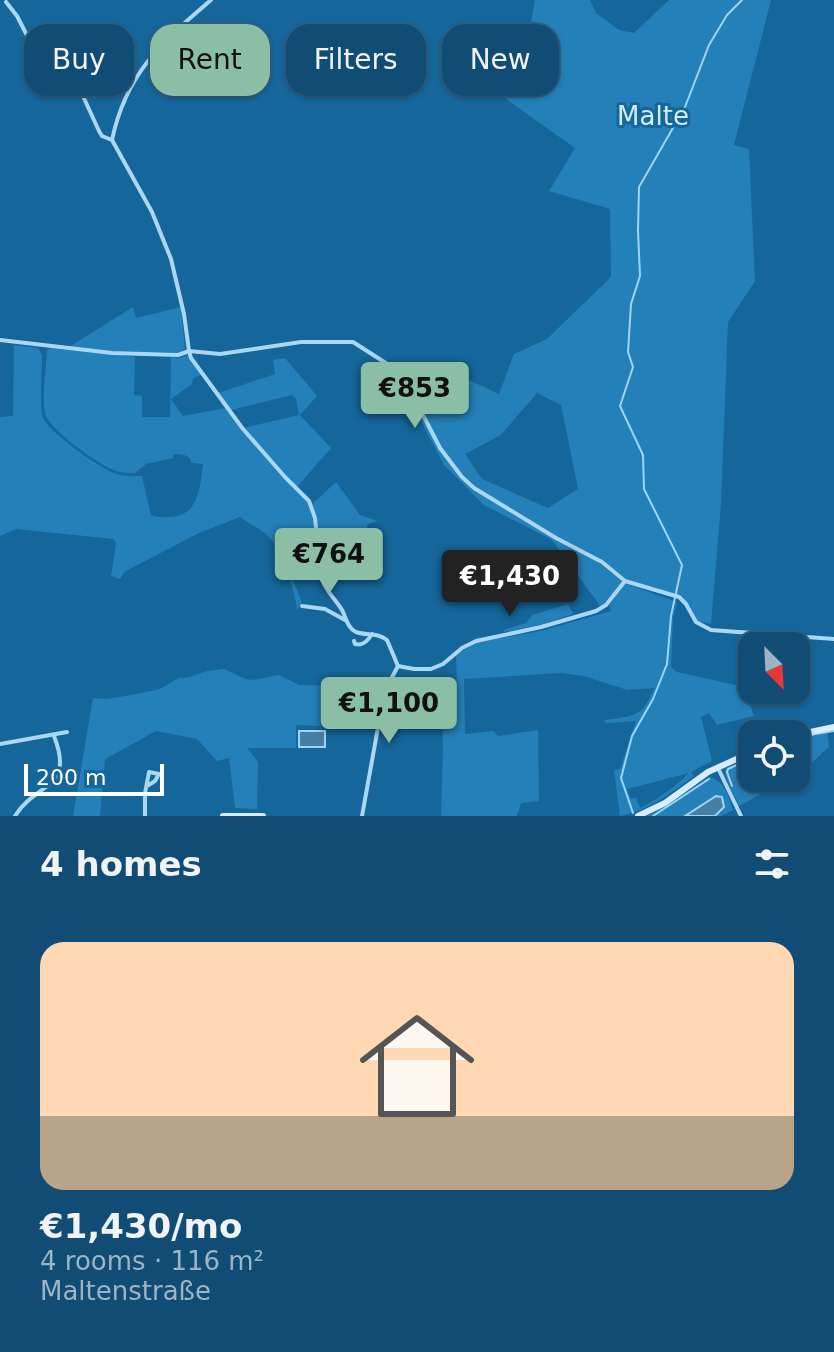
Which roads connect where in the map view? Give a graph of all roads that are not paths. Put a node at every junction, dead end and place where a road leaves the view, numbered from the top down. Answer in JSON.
{"nodes":[{"id":1,"x":211,"y":0,"type":"edge"},
{"id":2,"x":6,"y":2,"type":"edge"},
{"id":3,"x":112,"y":140,"type":"junction"},
{"id":4,"x":0,"y":340,"type":"edge"},
{"id":5,"x":189,"y":351,"type":"junction"},
{"id":6,"x":625,"y":581,"type":"junction"},
{"id":7,"x":302,"y":606,"type":"dead end"},
{"id":8,"x":345,"y":620,"type":"junction"},
{"id":9,"x":372,"y":634,"type":"junction"},
{"id":10,"x":834,"y":639,"type":"edge"},
{"id":11,"x":354,"y":641,"type":"dead end"},
{"id":12,"x":398,"y":666,"type":"junction"},
{"id":13,"x":834,"y":727,"type":"edge"},
{"id":14,"x":67,"y":732,"type":"dead end"},
{"id":15,"x":810,"y":732,"type":"edge"},
{"id":16,"x":54,"y":736,"type":"junction"},
{"id":17,"x":0,"y":744,"type":"edge"},
{"id":18,"x":738,"y":758,"type":"edge"},
{"id":19,"x":717,"y":767,"type":"junction"},
{"id":20,"x":147,"y":786,"type":"dead end"},
{"id":21,"x":15,"y":816,"type":"edge"},
{"id":22,"x":145,"y":816,"type":"edge"},
{"id":23,"x":223,"y":816,"type":"edge"},
{"id":24,"x":242,"y":816,"type":"edge"},
{"id":25,"x":263,"y":816,"type":"edge"},
{"id":26,"x":362,"y":816,"type":"edge"},
{"id":27,"x":638,"y":816,"type":"edge"},
{"id":28,"x":741,"y":816,"type":"edge"}],
"edges":[{"from":1,"to":3,"type":"street"},
{"from":2,"to":3,"type":"street"},
{"from":3,"to":5,"type":"street"},
{"from":4,"to":5,"type":"street"},
{"from":5,"to":6,"type":"street"},
{"from":5,"to":8,"type":"street"},
{"from":6,"to":10,"type":"street"},
{"from":6,"to":12,"type":"street"},
{"from":7,"to":8,"type":"street"},
{"from":8,"to":9,"type":"street"},
{"from":9,"to":11,"type":"street"},
{"from":9,"to":12,"type":"street"},
{"from":12,"to":26,"type":"street"},
{"from":13,"to":15,"type":"main road"},
{"from":14,"to":16,"type":"street"},
{"from":16,"to":17,"type":"street"},
{"from":16,"to":21,"type":"street"},
{"from":18,"to":19,"type":"main road"},
{"from":19,"to":27,"type":"main road"},
{"from":19,"to":28,"type":"street"},
{"from":20,"to":22,"type":"street"},
{"from":23,"to":24,"type":"main road"},
{"from":24,"to":25,"type":"main road"}]}
